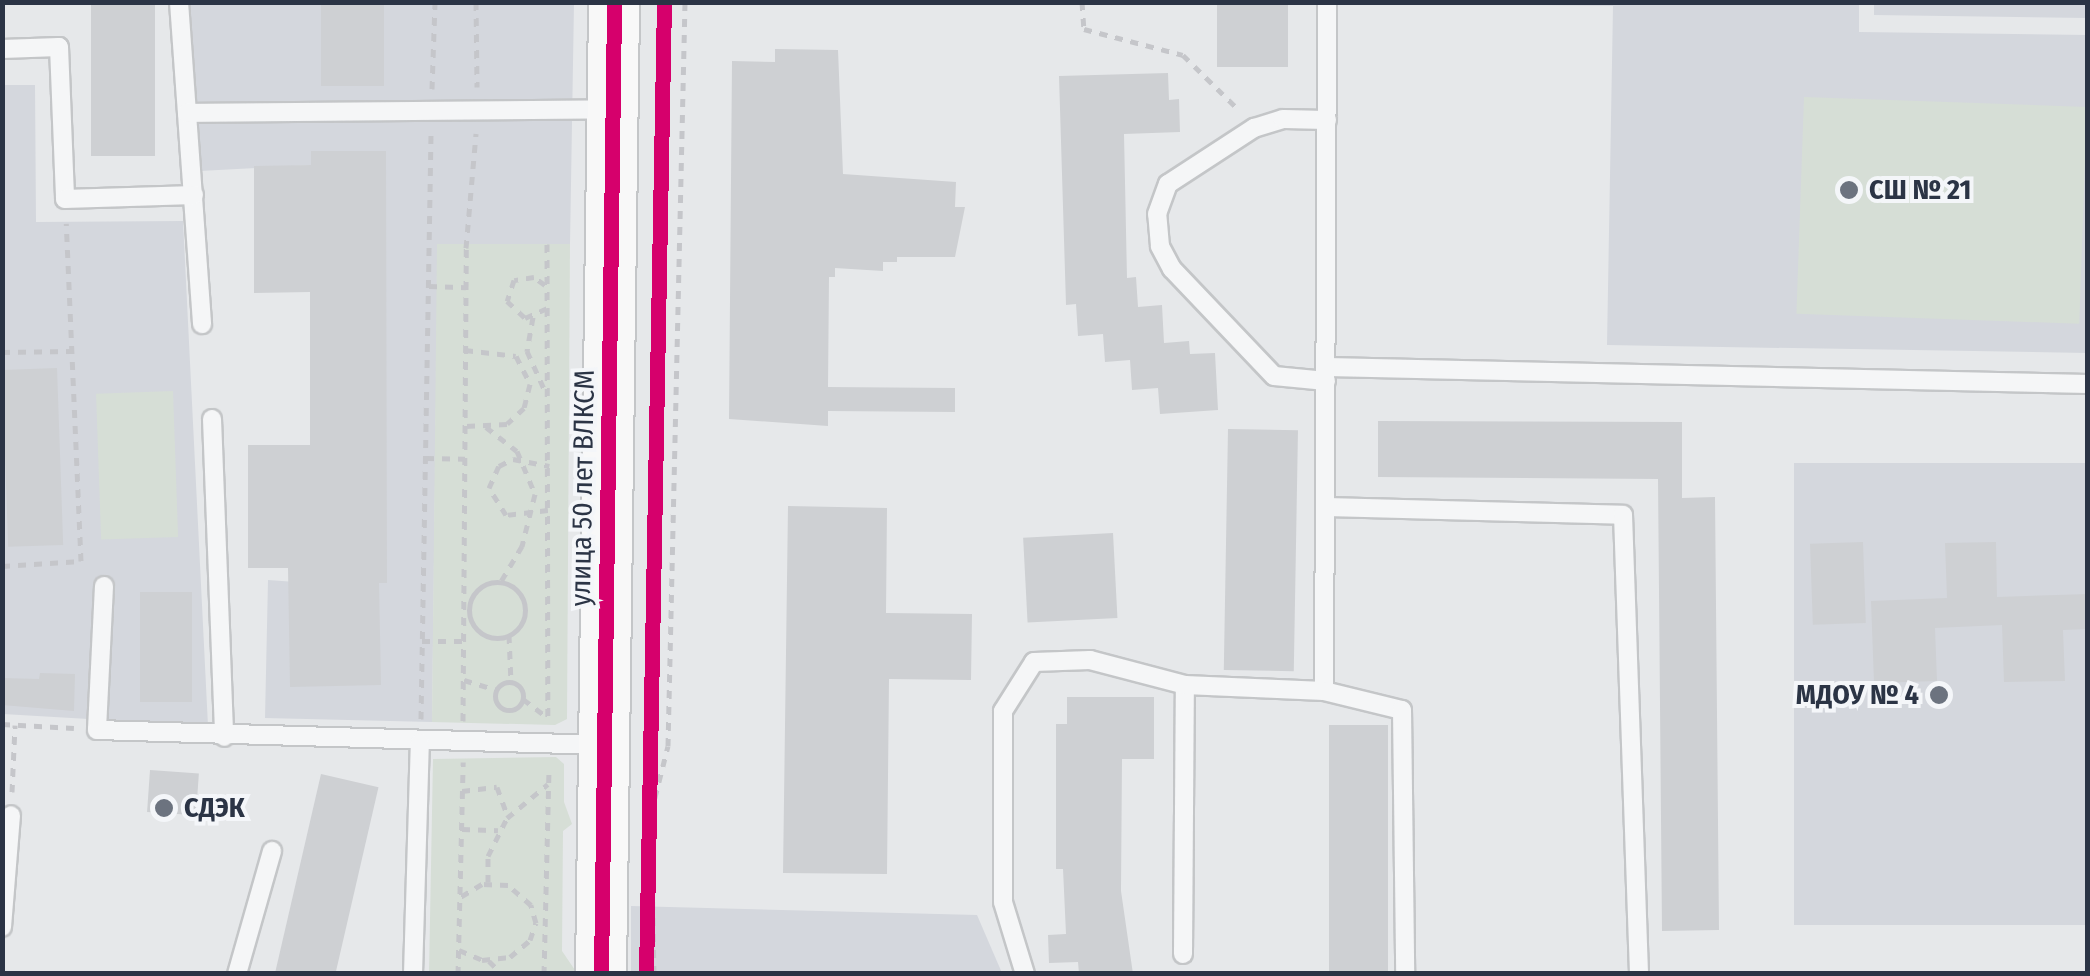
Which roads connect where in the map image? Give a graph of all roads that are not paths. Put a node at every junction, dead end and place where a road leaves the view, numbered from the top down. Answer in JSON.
{"nodes":[{"id":1,"x":179,"y":2,"type":"edge"},
{"id":2,"x":614,"y":2,"type":"edge"},
{"id":3,"x":1328,"y":2,"type":"edge"},
{"id":4,"x":2,"y":50,"type":"edge"},
{"id":5,"x":613,"y":109,"type":"junction"},
{"id":6,"x":187,"y":113,"type":"junction"},
{"id":7,"x":1327,"y":120,"type":"junction"},
{"id":8,"x":194,"y":196,"type":"junction"},
{"id":9,"x":202,"y":324,"type":"dead end"},
{"id":10,"x":1326,"y":374,"type":"junction"},
{"id":11,"x":2088,"y":384,"type":"edge"},
{"id":12,"x":212,"y":420,"type":"dead end"},
{"id":13,"x":1326,"y":507,"type":"junction"},
{"id":14,"x":104,"y":586,"type":"dead end"},
{"id":15,"x":1185,"y":685,"type":"junction"},
{"id":16,"x":1324,"y":691,"type":"junction"},
{"id":17,"x":224,"y":737,"type":"junction"},
{"id":18,"x":420,"y":743,"type":"junction"},
{"id":19,"x":626,"y":751,"type":"junction"},
{"id":20,"x":11,"y":815,"type":"road end"},
{"id":21,"x":272,"y":851,"type":"dead end"},
{"id":22,"x":2,"y":927,"type":"edge"},
{"id":23,"x":1183,"y":954,"type":"dead end"},
{"id":24,"x":237,"y":974,"type":"edge"},
{"id":25,"x":413,"y":974,"type":"edge"},
{"id":26,"x":601,"y":974,"type":"edge"},
{"id":27,"x":1026,"y":974,"type":"edge"},
{"id":28,"x":1405,"y":974,"type":"edge"},
{"id":29,"x":1639,"y":974,"type":"edge"}],
"edges":[{"from":1,"to":6,"type":"lane"},
{"from":2,"to":5,"type":"street","name":"улица 50 лет ВЛКСМ"},
{"from":3,"to":7,"type":"lane"},
{"from":4,"to":8,"type":"lane"},
{"from":5,"to":6,"type":"lane"},
{"from":5,"to":19,"type":"street","name":"улица 50 лет ВЛКСМ"},
{"from":6,"to":8,"type":"lane"},
{"from":7,"to":10,"type":"lane"},
{"from":7,"to":10,"type":"lane"},
{"from":8,"to":9,"type":"lane"},
{"from":10,"to":11,"type":"lane"},
{"from":10,"to":13,"type":"lane"},
{"from":12,"to":17,"type":"lane"},
{"from":13,"to":16,"type":"lane"},
{"from":13,"to":29,"type":"lane"},
{"from":14,"to":17,"type":"lane"},
{"from":15,"to":16,"type":"lane"},
{"from":15,"to":23,"type":"lane"},
{"from":15,"to":27,"type":"lane"},
{"from":16,"to":28,"type":"lane"},
{"from":17,"to":18,"type":"lane"},
{"from":18,"to":19,"type":"lane"},
{"from":18,"to":25,"type":"lane"},
{"from":19,"to":26,"type":"street","name":"улица 50 лет ВЛКСМ"},
{"from":20,"to":22,"type":"lane"},
{"from":21,"to":24,"type":"lane"}]}
